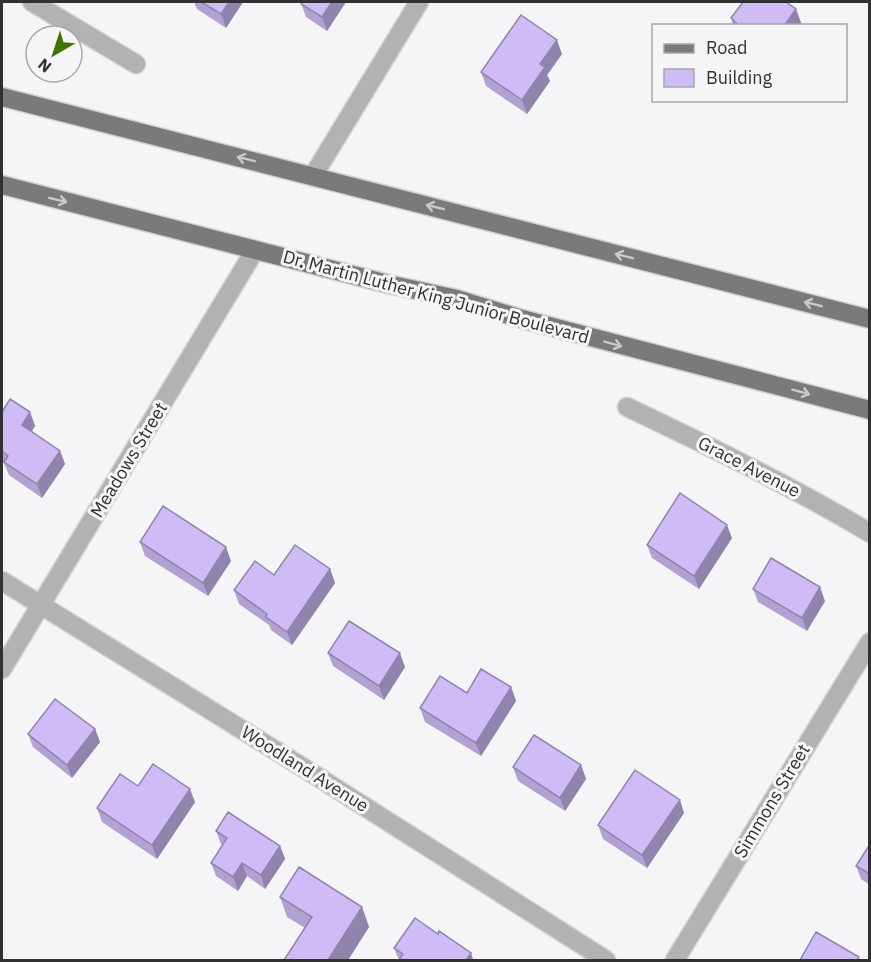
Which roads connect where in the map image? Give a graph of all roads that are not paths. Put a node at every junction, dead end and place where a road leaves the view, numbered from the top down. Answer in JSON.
{"nodes":[{"id":1,"x":32,"y":2,"type":"edge"},
{"id":2,"x":419,"y":2,"type":"edge"},
{"id":3,"x":136,"y":64,"type":"dead end"},
{"id":4,"x":2,"y":97,"type":"edge"},
{"id":5,"x":314,"y":176,"type":"junction"},
{"id":6,"x":2,"y":185,"type":"edge"},
{"id":7,"x":255,"y":250,"type":"junction"},
{"id":8,"x":870,"y":319,"type":"edge"},
{"id":9,"x":627,"y":407,"type":"dead end"},
{"id":10,"x":870,"y":410,"type":"edge"},
{"id":11,"x":870,"y":533,"type":"edge"},
{"id":12,"x":2,"y":581,"type":"edge"},
{"id":13,"x":41,"y":606,"type":"junction"},
{"id":14,"x":870,"y":642,"type":"edge"},
{"id":15,"x":2,"y":669,"type":"edge"},
{"id":16,"x":606,"y":960,"type":"edge"},
{"id":17,"x":675,"y":960,"type":"edge"}],
"edges":[{"from":1,"to":3,"type":"street"},
{"from":2,"to":5,"type":"street"},
{"from":5,"to":4,"type":"main road","one_way":true},
{"from":8,"to":5,"type":"main road","one_way":true},
{"from":6,"to":7,"type":"main road","name":"Dr. Martin Luther King Junior Boulevard","one_way":true},
{"from":7,"to":10,"type":"main road","name":"Dr. Martin Luther King Junior Boulevard","one_way":true},
{"from":7,"to":13,"type":"street","name":"Meadows Street"},
{"from":9,"to":11,"type":"street","name":"Grace Avenue"},
{"from":12,"to":13,"type":"street","name":"Woodland Avenue"},
{"from":13,"to":15,"type":"street","name":"Meadows Street"},
{"from":13,"to":16,"type":"street","name":"Woodland Avenue"},
{"from":14,"to":17,"type":"street","name":"Simmons Street"}]}
